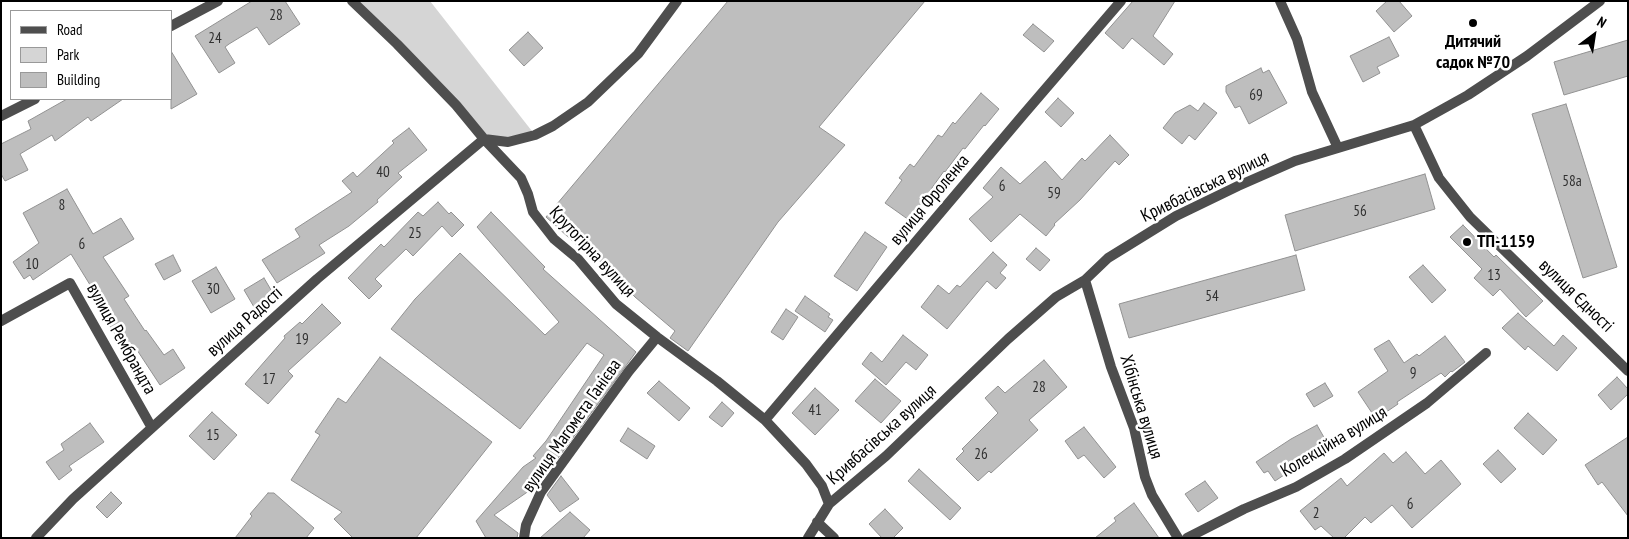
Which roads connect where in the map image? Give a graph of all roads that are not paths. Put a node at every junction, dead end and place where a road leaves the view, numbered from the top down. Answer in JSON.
{"nodes":[{"id":1,"x":218,"y":1,"type":"edge"},
{"id":2,"x":352,"y":1,"type":"edge"},
{"id":3,"x":677,"y":1,"type":"edge"},
{"id":4,"x":1121,"y":1,"type":"edge"},
{"id":5,"x":1280,"y":1,"type":"edge"},
{"id":6,"x":1600,"y":1,"type":"edge"},
{"id":7,"x":172,"y":25,"type":"edge"},
{"id":8,"x":33,"y":100,"type":"edge"},
{"id":9,"x":1,"y":116,"type":"edge"},
{"id":10,"x":1414,"y":125,"type":"junction"},
{"id":11,"x":484,"y":139,"type":"junction"},
{"id":12,"x":1338,"y":148,"type":"junction"},
{"id":13,"x":1085,"y":280,"type":"junction"},
{"id":14,"x":1,"y":321,"type":"edge"},
{"id":15,"x":656,"y":338,"type":"junction"},
{"id":16,"x":1486,"y":353,"type":"dead end"},
{"id":17,"x":1628,"y":371,"type":"edge"},
{"id":18,"x":765,"y":420,"type":"junction"},
{"id":19,"x":152,"y":428,"type":"junction"},
{"id":20,"x":829,"y":504,"type":"junction"},
{"id":21,"x":817,"y":522,"type":"junction"},
{"id":22,"x":36,"y":538,"type":"edge"},
{"id":23,"x":524,"y":538,"type":"edge"},
{"id":24,"x":808,"y":538,"type":"edge"},
{"id":25,"x":834,"y":538,"type":"edge"},
{"id":26,"x":1178,"y":538,"type":"edge"},
{"id":27,"x":1187,"y":538,"type":"edge"}],
"edges":[{"from":1,"to":7,"type":"street"},
{"from":2,"to":11,"type":"street","name":"Крутогірна вулиця"},
{"from":3,"to":11,"type":"street"},
{"from":4,"to":18,"type":"street","name":"вулиця Фроленка"},
{"from":5,"to":12,"type":"street"},
{"from":6,"to":10,"type":"street","name":"Кривбасівська вулиця"},
{"from":8,"to":9,"type":"street"},
{"from":10,"to":12,"type":"street","name":"Кривбасівська вулиця"},
{"from":10,"to":17,"type":"street","name":"вулиця Єдності"},
{"from":11,"to":15,"type":"street","name":"Крутогірна вулиця"},
{"from":11,"to":19,"type":"street","name":"вулиця Радості"},
{"from":12,"to":13,"type":"street","name":"Кривбасівська вулиця"},
{"from":13,"to":20,"type":"street","name":"Кривбасівська вулиця"},
{"from":13,"to":26,"type":"street","name":"Хібінська вулиця"},
{"from":14,"to":19,"type":"street","name":"вулиця Рембрандта"},
{"from":15,"to":18,"type":"street","name":"Крутогірна вулиця"},
{"from":15,"to":23,"type":"street","name":"вулиця Магомета Ганієва"},
{"from":16,"to":27,"type":"street","name":"Колекційна вулиця"},
{"from":18,"to":20,"type":"street","name":"Крутогірна вулиця"},
{"from":19,"to":22,"type":"street","name":"вулиця Радості"},
{"from":20,"to":21,"type":"street","name":"Кривбасівська вулиця"},
{"from":21,"to":24,"type":"street","name":"Кривбасівська вулиця"},
{"from":21,"to":25,"type":"street"}]}
